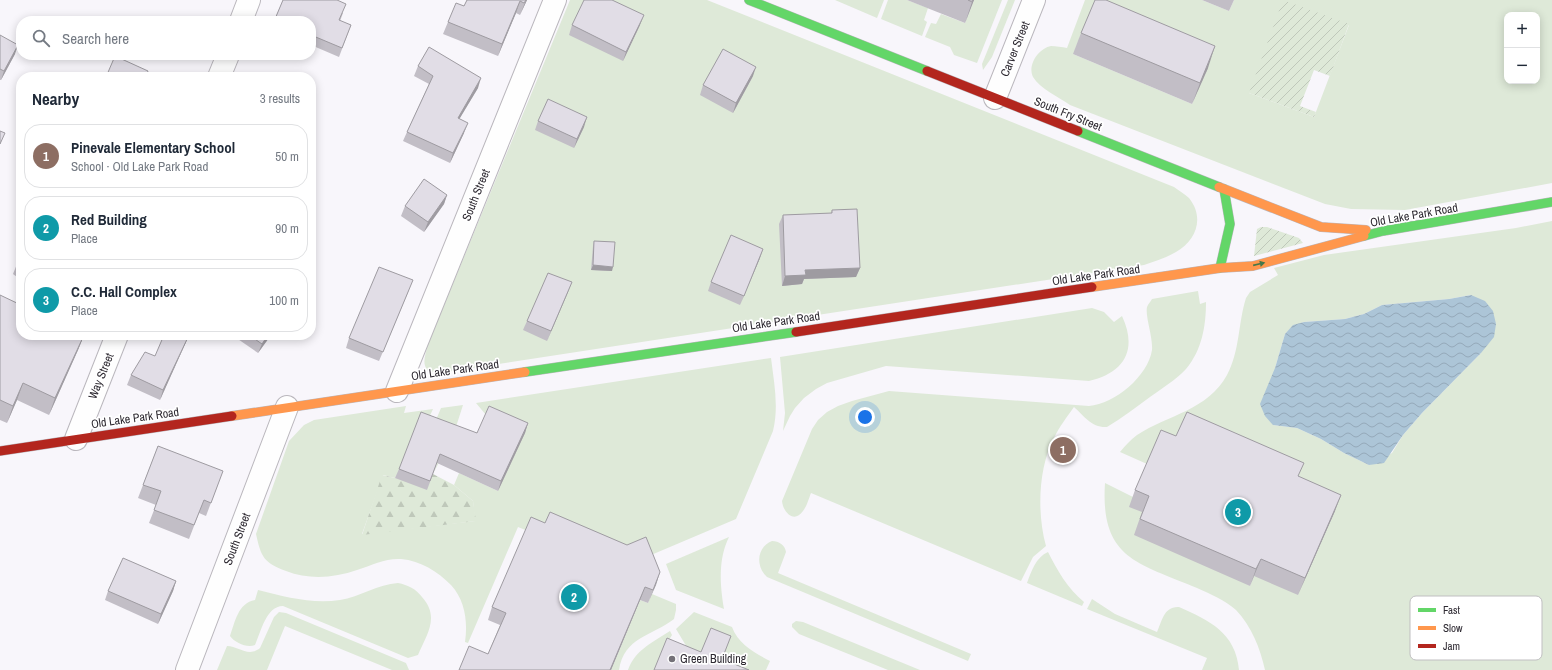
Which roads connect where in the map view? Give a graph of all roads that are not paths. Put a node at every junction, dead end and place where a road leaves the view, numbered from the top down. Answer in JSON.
{"nodes":[{"id":1,"x":249,"y":0,"type":"edge"},
{"id":2,"x":555,"y":0,"type":"edge"},
{"id":3,"x":749,"y":0,"type":"edge"},
{"id":4,"x":1034,"y":0,"type":"edge"},
{"id":5,"x":243,"y":16,"type":"edge"},
{"id":6,"x":226,"y":60,"type":"edge"},
{"id":7,"x":221,"y":72,"type":"edge"},
{"id":8,"x":995,"y":98,"type":"junction"},
{"id":9,"x":1224,"y":189,"type":"junction"},
{"id":10,"x":1552,"y":202,"type":"edge"},
{"id":11,"x":1383,"y":231,"type":"junction"},
{"id":12,"x":1220,"y":268,"type":"junction"},
{"id":13,"x":115,"y":340,"type":"edge"},
{"id":14,"x":397,"y":391,"type":"junction"},
{"id":15,"x":287,"y":407,"type":"junction"},
{"id":16,"x":76,"y":439,"type":"junction"},
{"id":17,"x":0,"y":451,"type":"edge"},
{"id":18,"x":187,"y":670,"type":"edge"}],
"edges":[{"from":1,"to":5,"type":"street"},
{"from":2,"to":14,"type":"street","name":"South Street"},
{"from":3,"to":8,"type":"street","name":"South Fry Street"},
{"from":4,"to":8,"type":"street","name":"Carver Street"},
{"from":6,"to":7,"type":"street"},
{"from":8,"to":9,"type":"street","name":"South Fry Street"},
{"from":9,"to":11,"type":"street","name":"South Fry Street"},
{"from":9,"to":12,"type":"street"},
{"from":10,"to":11,"type":"street","name":"Old Lake Park Road"},
{"from":12,"to":11,"type":"street","name":"Old Lake Park Road","one_way":true},
{"from":12,"to":14,"type":"street","name":"Old Lake Park Road"},
{"from":13,"to":16,"type":"street","name":"Way Street"},
{"from":14,"to":15,"type":"street","name":"Old Lake Park Road"},
{"from":15,"to":16,"type":"street","name":"Old Lake Park Road"},
{"from":15,"to":18,"type":"street","name":"South Street"},
{"from":16,"to":17,"type":"street","name":"Old Lake Park Road"}]}
